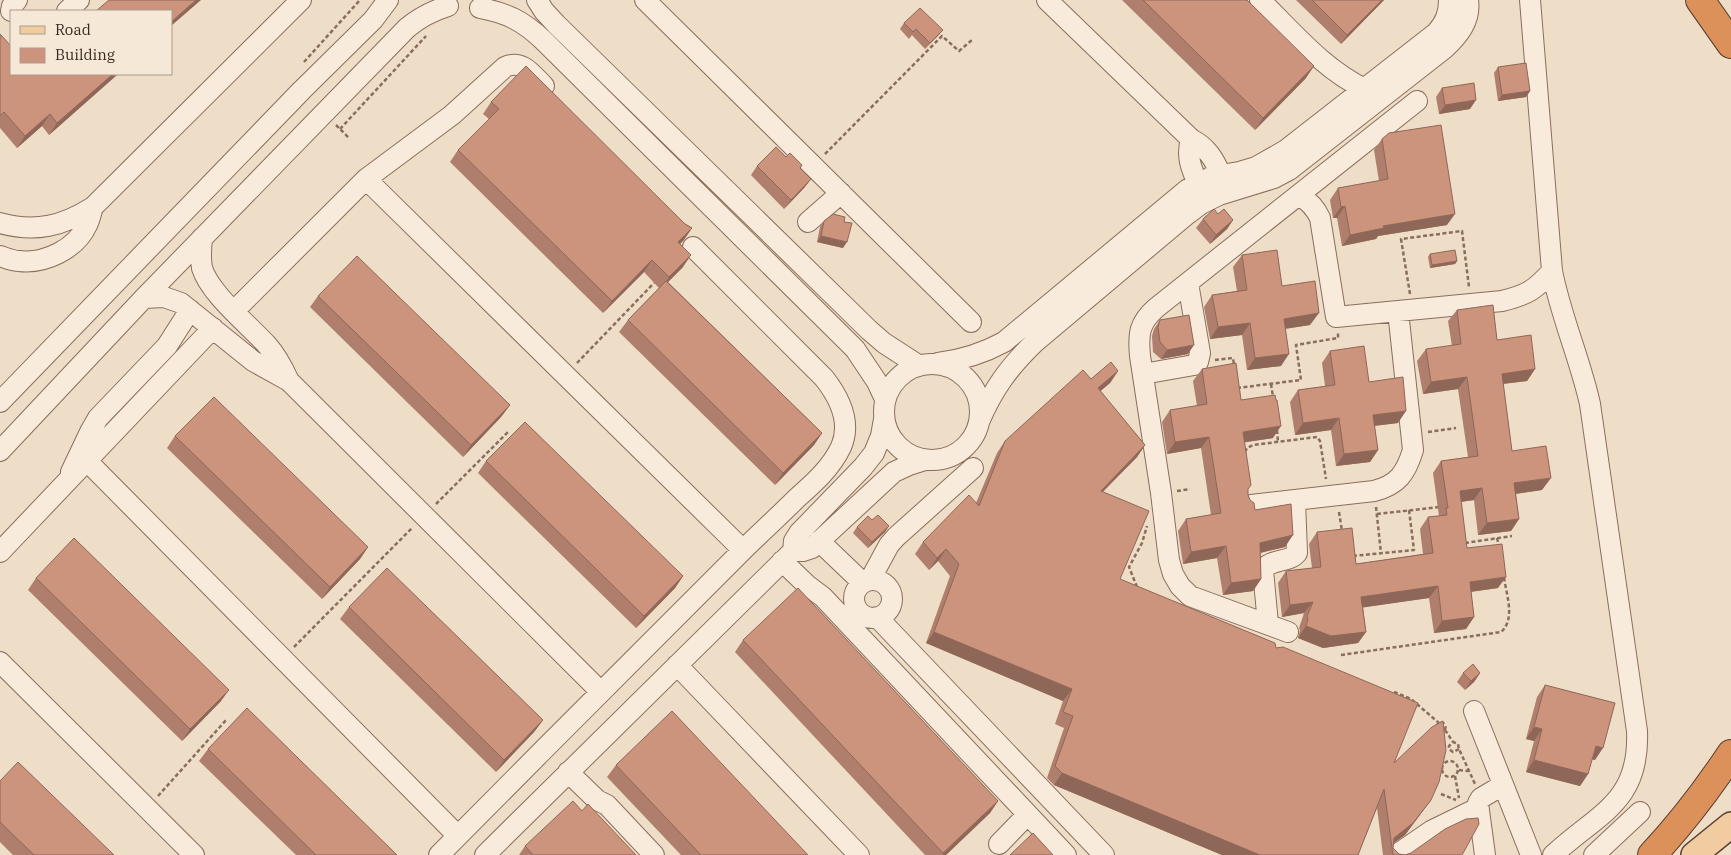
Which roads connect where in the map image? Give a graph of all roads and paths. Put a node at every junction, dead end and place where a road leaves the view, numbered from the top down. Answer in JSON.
{"nodes":[{"id":1,"x":79,"y":0,"type":"edge"},
{"id":2,"x":301,"y":0,"type":"edge"},
{"id":3,"x":360,"y":0,"type":"edge"},
{"id":4,"x":388,"y":0,"type":"edge"},
{"id":5,"x":537,"y":0,"type":"edge"},
{"id":6,"x":645,"y":0,"type":"edge"},
{"id":7,"x":1047,"y":0,"type":"edge"},
{"id":8,"x":1260,"y":0,"type":"edge"},
{"id":9,"x":1449,"y":0,"type":"edge"},
{"id":10,"x":1468,"y":0,"type":"edge"},
{"id":11,"x":1530,"y":0,"type":"edge"},
{"id":12,"x":1700,"y":0,"type":"edge"},
{"id":13,"x":443,"y":3,"type":"edge"},
{"id":14,"x":489,"y":4,"type":"edge"},
{"id":15,"x":68,"y":10,"type":"edge"},
{"id":16,"x":427,"y":35,"type":"dead end"},
{"id":17,"x":972,"y":40,"type":"dead end"},
{"id":18,"x":1731,"y":44,"type":"edge"},
{"id":19,"x":1314,"y":52,"type":"junction"},
{"id":20,"x":302,"y":64,"type":"dead end"},
{"id":21,"x":1365,"y":89,"type":"junction"},
{"id":22,"x":556,"y":98,"type":"edge"},
{"id":23,"x":1417,"y":101,"type":"dead end"},
{"id":24,"x":1346,"y":104,"type":"junction"},
{"id":25,"x":340,"y":129,"type":"dead end"},
{"id":26,"x":1190,"y":139,"type":"junction"},
{"id":27,"x":813,"y":166,"type":"junction"},
{"id":28,"x":1221,"y":174,"type":"junction"},
{"id":29,"x":366,"y":179,"type":"junction"},
{"id":30,"x":1198,"y":184,"type":"junction"},
{"id":31,"x":841,"y":193,"type":"junction"},
{"id":32,"x":1299,"y":196,"type":"junction"},
{"id":33,"x":94,"y":207,"type":"junction"},
{"id":34,"x":0,"y":222,"type":"edge"},
{"id":35,"x":808,"y":222,"type":"dead end"},
{"id":36,"x":202,"y":238,"type":"junction"},
{"id":37,"x":693,"y":247,"type":"dead end"},
{"id":38,"x":0,"y":256,"type":"edge"},
{"id":39,"x":1552,"y":271,"type":"junction"},
{"id":40,"x":654,"y":282,"type":"dead end"},
{"id":41,"x":1188,"y":283,"type":"junction"},
{"id":42,"x":144,"y":298,"type":"junction"},
{"id":43,"x":1471,"y":304,"type":"junction"},
{"id":44,"x":190,"y":310,"type":"junction"},
{"id":45,"x":1405,"y":310,"type":"junction"},
{"id":46,"x":234,"y":311,"type":"junction"},
{"id":47,"x":1336,"y":317,"type":"junction"},
{"id":48,"x":971,"y":322,"type":"dead end"},
{"id":49,"x":213,"y":328,"type":"junction"},
{"id":50,"x":1198,"y":362,"type":"junction"},
{"id":51,"x":938,"y":363,"type":"junction"},
{"id":52,"x":918,"y":365,"type":"junction"},
{"id":53,"x":1235,"y":373,"type":"edge"},
{"id":54,"x":1143,"y":374,"type":"junction"},
{"id":55,"x":566,"y":375,"type":"junction"},
{"id":56,"x":22,"y":378,"type":"junction"},
{"id":57,"x":1236,"y":380,"type":"edge"},
{"id":58,"x":289,"y":381,"type":"junction"},
{"id":59,"x":0,"y":384,"type":"edge"},
{"id":60,"x":1271,"y":384,"type":"junction"},
{"id":61,"x":885,"y":399,"type":"junction"},
{"id":62,"x":0,"y":402,"type":"edge"},
{"id":63,"x":1274,"y":403,"type":"edge"},
{"id":64,"x":884,"y":419,"type":"junction"},
{"id":65,"x":979,"y":422,"type":"junction"},
{"id":66,"x":1276,"y":422,"type":"edge"},
{"id":67,"x":1456,"y":428,"type":"dead end"},
{"id":68,"x":508,"y":432,"type":"dead end"},
{"id":69,"x":1412,"y":434,"type":"junction"},
{"id":70,"x":1278,"y":442,"type":"junction"},
{"id":71,"x":1,"y":448,"type":"edge"},
{"id":72,"x":1245,"y":456,"type":"edge"},
{"id":73,"x":926,"y":460,"type":"junction"},
{"id":74,"x":88,"y":462,"type":"junction"},
{"id":75,"x":973,"y":468,"type":"dead end"},
{"id":76,"x":66,"y":484,"type":"junction"},
{"id":77,"x":1374,"y":491,"type":"junction"},
{"id":78,"x":1333,"y":496,"type":"junction"},
{"id":79,"x":1295,"y":501,"type":"junction"},
{"id":80,"x":1251,"y":505,"type":"edge"},
{"id":81,"x":1448,"y":506,"type":"edge"},
{"id":82,"x":1409,"y":510,"type":"junction"},
{"id":83,"x":1377,"y":514,"type":"junction"},
{"id":84,"x":424,"y":516,"type":"junction"},
{"id":85,"x":1149,"y":518,"type":"edge"},
{"id":86,"x":1463,"y":536,"type":"edge"},
{"id":87,"x":1512,"y":536,"type":"dead end"},
{"id":88,"x":1498,"y":538,"type":"junction"},
{"id":89,"x":1343,"y":540,"type":"edge"},
{"id":90,"x":819,"y":541,"type":"junction"},
{"id":91,"x":1499,"y":547,"type":"edge"},
{"id":92,"x":743,"y":550,"type":"junction"},
{"id":93,"x":0,"y":552,"type":"edge"},
{"id":94,"x":1381,"y":554,"type":"junction"},
{"id":95,"x":788,"y":556,"type":"junction"},
{"id":96,"x":1346,"y":557,"type":"edge"},
{"id":97,"x":1503,"y":573,"type":"edge"},
{"id":98,"x":866,"y":581,"type":"junction"},
{"id":99,"x":1138,"y":589,"type":"edge"},
{"id":100,"x":877,"y":617,"type":"junction"},
{"id":101,"x":1268,"y":624,"type":"junction"},
{"id":102,"x":1288,"y":632,"type":"dead end"},
{"id":103,"x":1341,"y":655,"type":"dead end"},
{"id":104,"x":282,"y":658,"type":"junction"},
{"id":105,"x":0,"y":662,"type":"edge"},
{"id":106,"x":677,"y":665,"type":"junction"},
{"id":107,"x":601,"y":692,"type":"junction"},
{"id":108,"x":1392,"y":692,"type":"edge"},
{"id":109,"x":1474,"y":711,"type":"dead end"},
{"id":110,"x":227,"y":719,"type":"dead end"},
{"id":111,"x":1439,"y":723,"type":"junction"},
{"id":112,"x":1445,"y":730,"type":"junction"},
{"id":113,"x":1453,"y":742,"type":"junction"},
{"id":114,"x":1458,"y":749,"type":"junction"},
{"id":115,"x":1453,"y":752,"type":"junction"},
{"id":116,"x":1731,"y":754,"type":"edge"},
{"id":117,"x":1452,"y":761,"type":"junction"},
{"id":118,"x":573,"y":768,"type":"junction"},
{"id":119,"x":1459,"y":770,"type":"junction"},
{"id":120,"x":1469,"y":771,"type":"junction"},
{"id":121,"x":1455,"y":776,"type":"junction"},
{"id":122,"x":1503,"y":785,"type":"junction"},
{"id":123,"x":1473,"y":802,"type":"junction"},
{"id":124,"x":147,"y":808,"type":"junction"},
{"id":125,"x":1640,"y":812,"type":"dead end"},
{"id":126,"x":1027,"y":815,"type":"junction"},
{"id":127,"x":1731,"y":825,"type":"edge"},
{"id":128,"x":458,"y":836,"type":"junction"},
{"id":129,"x":999,"y":844,"type":"dead end"},
{"id":130,"x":1557,"y":851,"type":"edge"},
{"id":131,"x":194,"y":855,"type":"edge"},
{"id":132,"x":438,"y":855,"type":"edge"},
{"id":133,"x":485,"y":855,"type":"edge"},
{"id":134,"x":654,"y":855,"type":"edge"},
{"id":135,"x":859,"y":855,"type":"edge"},
{"id":136,"x":1066,"y":855,"type":"edge"},
{"id":137,"x":1104,"y":855,"type":"edge"},
{"id":138,"x":1396,"y":855,"type":"edge"},
{"id":139,"x":1485,"y":855,"type":"edge"},
{"id":140,"x":1531,"y":855,"type":"edge"},
{"id":141,"x":1594,"y":855,"type":"edge"},
{"id":142,"x":1652,"y":855,"type":"edge"},
{"id":143,"x":1694,"y":855,"type":"edge"}],
"edges":[{"from":1,"to":15,"type":"street"},
{"from":2,"to":33,"type":"street"},
{"from":3,"to":20,"type":"path"},
{"from":4,"to":56,"type":"street"},
{"from":5,"to":52,"type":"street"},
{"from":6,"to":27,"type":"street"},
{"from":7,"to":26,"type":"street"},
{"from":8,"to":19,"type":"street"},
{"from":9,"to":21,"type":"street"},
{"from":10,"to":65,"type":"street"},
{"from":11,"to":39,"type":"street"},
{"from":12,"to":18,"type":"highway"},
{"from":13,"to":14,"type":"street"},
{"from":13,"to":36,"type":"street"},
{"from":14,"to":61,"type":"street"},
{"from":16,"to":25,"type":"path"},
{"from":17,"to":27,"type":"path"},
{"from":19,"to":21,"type":"street"},
{"from":19,"to":24,"type":"street"},
{"from":21,"to":24,"type":"street"},
{"from":22,"to":29,"type":"street"},
{"from":23,"to":32,"type":"street"},
{"from":24,"to":28,"type":"street"},
{"from":26,"to":28,"type":"street"},
{"from":26,"to":30,"type":"street"},
{"from":27,"to":31,"type":"street"},
{"from":28,"to":30,"type":"street"},
{"from":29,"to":46,"type":"street"},
{"from":29,"to":55,"type":"street"},
{"from":30,"to":51,"type":"street"},
{"from":31,"to":35,"type":"street"},
{"from":31,"to":48,"type":"street"},
{"from":32,"to":41,"type":"street"},
{"from":32,"to":47,"type":"street"},
{"from":33,"to":34,"type":"street"},
{"from":33,"to":38,"type":"street"},
{"from":36,"to":42,"type":"street"},
{"from":36,"to":46,"type":"street"},
{"from":37,"to":92,"type":"street"},
{"from":39,"to":43,"type":"street"},
{"from":39,"to":130,"type":"street"},
{"from":40,"to":55,"type":"path"},
{"from":41,"to":50,"type":"street"},
{"from":41,"to":54,"type":"street"},
{"from":42,"to":44,"type":"street"},
{"from":42,"to":71,"type":"street"},
{"from":43,"to":45,"type":"street"},
{"from":43,"to":45,"type":"path"},
{"from":44,"to":49,"type":"street"},
{"from":44,"to":76,"type":"street"},
{"from":45,"to":47,"type":"street"},
{"from":45,"to":69,"type":"street"},
{"from":46,"to":58,"type":"street"},
{"from":47,"to":60,"type":"path"},
{"from":49,"to":58,"type":"street"},
{"from":49,"to":74,"type":"street"},
{"from":50,"to":53,"type":"path"},
{"from":50,"to":54,"type":"street"},
{"from":51,"to":52,"type":"street"},
{"from":51,"to":65,"type":"street"},
{"from":52,"to":61,"type":"street"},
{"from":54,"to":101,"type":"street"},
{"from":55,"to":92,"type":"street"},
{"from":56,"to":59,"type":"street"},
{"from":56,"to":62,"type":"street"},
{"from":57,"to":60,"type":"path"},
{"from":58,"to":84,"type":"street"},
{"from":60,"to":63,"type":"path"},
{"from":61,"to":64,"type":"street"},
{"from":64,"to":73,"type":"street"},
{"from":64,"to":95,"type":"street"},
{"from":65,"to":73,"type":"street"},
{"from":66,"to":70,"type":"path"},
{"from":67,"to":69,"type":"path"},
{"from":68,"to":84,"type":"path"},
{"from":69,"to":77,"type":"street"},
{"from":70,"to":72,"type":"path"},
{"from":70,"to":78,"type":"path"},
{"from":73,"to":90,"type":"street"},
{"from":74,"to":76,"type":"street"},
{"from":74,"to":104,"type":"street"},
{"from":75,"to":98,"type":"street"},
{"from":76,"to":93,"type":"street"},
{"from":77,"to":78,"type":"street"},
{"from":77,"to":83,"type":"path"},
{"from":78,"to":79,"type":"street"},
{"from":78,"to":89,"type":"path"},
{"from":79,"to":80,"type":"street"},
{"from":79,"to":101,"type":"street"},
{"from":81,"to":82,"type":"path"},
{"from":82,"to":83,"type":"path"},
{"from":82,"to":94,"type":"path"},
{"from":83,"to":94,"type":"path"},
{"from":84,"to":104,"type":"path"},
{"from":84,"to":107,"type":"street"},
{"from":85,"to":99,"type":"path"},
{"from":86,"to":88,"type":"path"},
{"from":87,"to":88,"type":"path"},
{"from":88,"to":91,"type":"path"},
{"from":90,"to":95,"type":"street"},
{"from":90,"to":98,"type":"street"},
{"from":92,"to":107,"type":"street"},
{"from":94,"to":96,"type":"path"},
{"from":95,"to":106,"type":"street"},
{"from":95,"to":126,"type":"street"},
{"from":97,"to":103,"type":"path"},
{"from":98,"to":100,"type":"street"},
{"from":98,"to":100,"type":"street"},
{"from":100,"to":137,"type":"street"},
{"from":101,"to":102,"type":"street"},
{"from":104,"to":128,"type":"street"},
{"from":105,"to":124,"type":"street"},
{"from":106,"to":118,"type":"street"},
{"from":106,"to":135,"type":"street"},
{"from":107,"to":128,"type":"street"},
{"from":108,"to":111,"type":"path"},
{"from":109,"to":122,"type":"street"},
{"from":110,"to":124,"type":"path"},
{"from":111,"to":112,"type":"path"},
{"from":111,"to":112,"type":"path"},
{"from":112,"to":113,"type":"path"},
{"from":113,"to":114,"type":"path"},
{"from":113,"to":115,"type":"path"},
{"from":114,"to":115,"type":"path"},
{"from":114,"to":120,"type":"path"},
{"from":115,"to":117,"type":"path"},
{"from":116,"to":142,"type":"highway"},
{"from":117,"to":119,"type":"path"},
{"from":117,"to":121,"type":"path"},
{"from":118,"to":133,"type":"street"},
{"from":118,"to":134,"type":"street"},
{"from":119,"to":120,"type":"path"},
{"from":119,"to":121,"type":"path"},
{"from":120,"to":123,"type":"path"},
{"from":121,"to":123,"type":"path"},
{"from":122,"to":123,"type":"street"},
{"from":122,"to":140,"type":"street"},
{"from":123,"to":138,"type":"street"},
{"from":123,"to":139,"type":"street"},
{"from":124,"to":131,"type":"street"},
{"from":125,"to":141,"type":"street"},
{"from":126,"to":129,"type":"street"},
{"from":126,"to":136,"type":"street"},
{"from":127,"to":143,"type":"main road"},
{"from":128,"to":132,"type":"street"}]}
